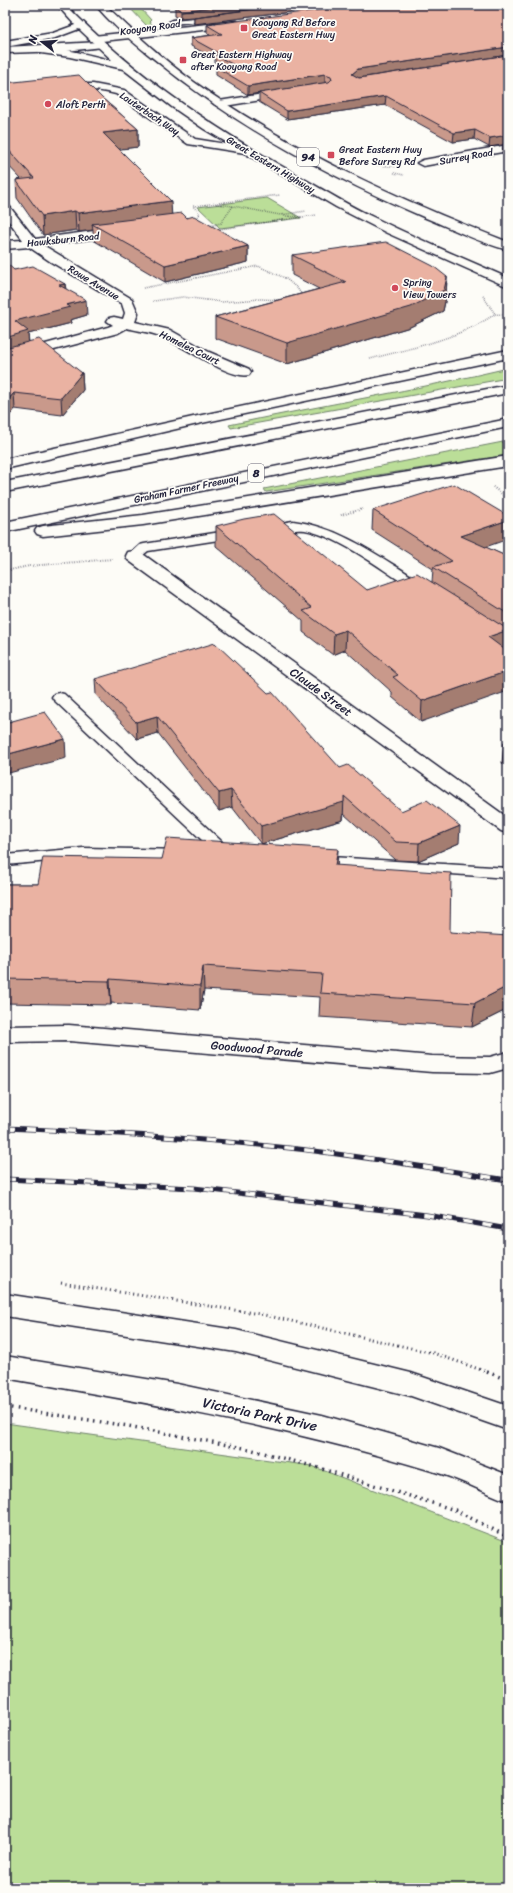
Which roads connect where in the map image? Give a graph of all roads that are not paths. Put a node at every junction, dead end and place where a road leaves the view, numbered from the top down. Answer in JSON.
{"nodes":[{"id":1,"x":61,"y":5,"type":"edge"},
{"id":2,"x":100,"y":5,"type":"edge"},
{"id":3,"x":221,"y":18,"type":"edge"},
{"id":4,"x":173,"y":22,"type":"dead end"},
{"id":5,"x":248,"y":23,"type":"edge"},
{"id":6,"x":80,"y":26,"type":"junction"},
{"id":7,"x":134,"y":38,"type":"junction"},
{"id":8,"x":97,"y":42,"type":"junction"},
{"id":9,"x":5,"y":44,"type":"edge"},
{"id":10,"x":5,"y":50,"type":"edge"},
{"id":11,"x":41,"y":50,"type":"junction"},
{"id":12,"x":125,"y":67,"type":"junction"},
{"id":13,"x":302,"y":91,"type":"edge"},
{"id":14,"x":5,"y":94,"type":"edge"},
{"id":15,"x":219,"y":104,"type":"junction"},
{"id":16,"x":508,"y":148,"type":"edge"},
{"id":17,"x":245,"y":150,"type":"junction"},
{"id":18,"x":423,"y":163,"type":"road end"},
{"id":19,"x":5,"y":208,"type":"edge"},
{"id":20,"x":138,"y":229,"type":"edge"},
{"id":21,"x":9,"y":241,"type":"edge"},
{"id":22,"x":32,"y":244,"type":"junction"},
{"id":23,"x":508,"y":246,"type":"edge"},
{"id":24,"x":508,"y":283,"type":"edge"},
{"id":25,"x":111,"y":321,"type":"junction"},
{"id":26,"x":125,"y":323,"type":"junction"},
{"id":27,"x":508,"y":342,"type":"edge"},
{"id":28,"x":5,"y":352,"type":"edge"},
{"id":29,"x":508,"y":354,"type":"edge"},
{"id":30,"x":5,"y":359,"type":"edge"},
{"id":31,"x":244,"y":372,"type":"dead end"},
{"id":32,"x":420,"y":373,"type":"junction"},
{"id":33,"x":508,"y":389,"type":"edge"},
{"id":34,"x":508,"y":422,"type":"edge"},
{"id":35,"x":508,"y":461,"type":"edge"},
{"id":36,"x":5,"y":464,"type":"edge"},
{"id":37,"x":5,"y":487,"type":"edge"},
{"id":38,"x":5,"y":527,"type":"edge"},
{"id":39,"x":5,"y":535,"type":"edge"},
{"id":40,"x":134,"y":556,"type":"joint"},
{"id":41,"x":435,"y":597,"type":"edge"},
{"id":42,"x":59,"y":697,"type":"dead end"},
{"id":43,"x":508,"y":827,"type":"edge"},
{"id":44,"x":5,"y":860,"type":"edge"},
{"id":45,"x":298,"y":860,"type":"edge"},
{"id":46,"x":508,"y":873,"type":"edge"},
{"id":47,"x":5,"y":1034,"type":"edge"},
{"id":48,"x":508,"y":1060,"type":"edge"},
{"id":49,"x":5,"y":1306,"type":"edge"},
{"id":50,"x":5,"y":1367,"type":"edge"},
{"id":51,"x":508,"y":1418,"type":"edge"},
{"id":52,"x":508,"y":1488,"type":"edge"}],
"edges":[{"from":1,"to":6,"type":"main road","name":"Great Eastern Highway","number":"94"},
{"from":2,"to":7,"type":"main road","name":"Great Eastern Highway","number":"94"},
{"from":3,"to":4,"type":"lane"},
{"from":5,"to":7,"type":"main road","name":"Kooyong Road"},
{"from":6,"to":8,"type":"main road","name":"Great Eastern Highway","number":"94"},
{"from":6,"to":9,"type":"main road"},
{"from":7,"to":8,"type":"main road","name":"Kooyong Road"},
{"from":7,"to":15,"type":"main road","name":"Great Eastern Highway","number":"94"},
{"from":8,"to":9,"type":"main road"},
{"from":8,"to":11,"type":"main road"},
{"from":8,"to":12,"type":"main road","name":"Great Eastern Highway","number":"94"},
{"from":10,"to":11,"type":"main road"},
{"from":11,"to":12,"type":"main road"},
{"from":12,"to":17,"type":"main road","name":"Great Eastern Highway","number":"94"},
{"from":13,"to":15,"type":"main road"},
{"from":14,"to":17,"type":"main road","name":"Lauterbach Way"},
{"from":15,"to":23,"type":"main road","name":"Great Eastern Highway","number":"94"},
{"from":16,"to":18,"type":"main road","name":"Surrey Road"},
{"from":17,"to":24,"type":"main road","name":"Great Eastern Highway","number":"94"},
{"from":19,"to":22,"type":"main road","name":"Rowe Avenue"},
{"from":20,"to":22,"type":"main road","name":"Hawksburn Road"},
{"from":21,"to":22,"type":"main road","name":"Hawksburn Road"},
{"from":21,"to":25,"type":"main road","name":"Rowe Avenue"},
{"from":22,"to":26,"type":"main road","name":"Rowe Avenue"},
{"from":25,"to":26,"type":"main road","name":"Homelea Court"},
{"from":25,"to":28,"type":"main road"},
{"from":26,"to":30,"type":"main road"},
{"from":26,"to":31,"type":"main road","name":"Homelea Court"},
{"from":27,"to":32,"type":"main road"},
{"from":29,"to":32,"type":"main road"},
{"from":32,"to":36,"type":"main road"},
{"from":33,"to":37,"type":"main road"},
{"from":34,"to":38,"type":"main road","name":"Graham Farmer Freeway","number":"8"},
{"from":35,"to":39,"type":"main road"},
{"from":40,"to":41,"type":"lane"},
{"from":40,"to":43,"type":"main road","name":"Claude Street"},
{"from":42,"to":44,"type":"lane"},
{"from":45,"to":46,"type":"lane"},
{"from":47,"to":48,"type":"main road","name":"Goodwood Parade"},
{"from":49,"to":51,"type":"main road"},
{"from":50,"to":52,"type":"main road","name":"Victoria Park Drive"}]}
